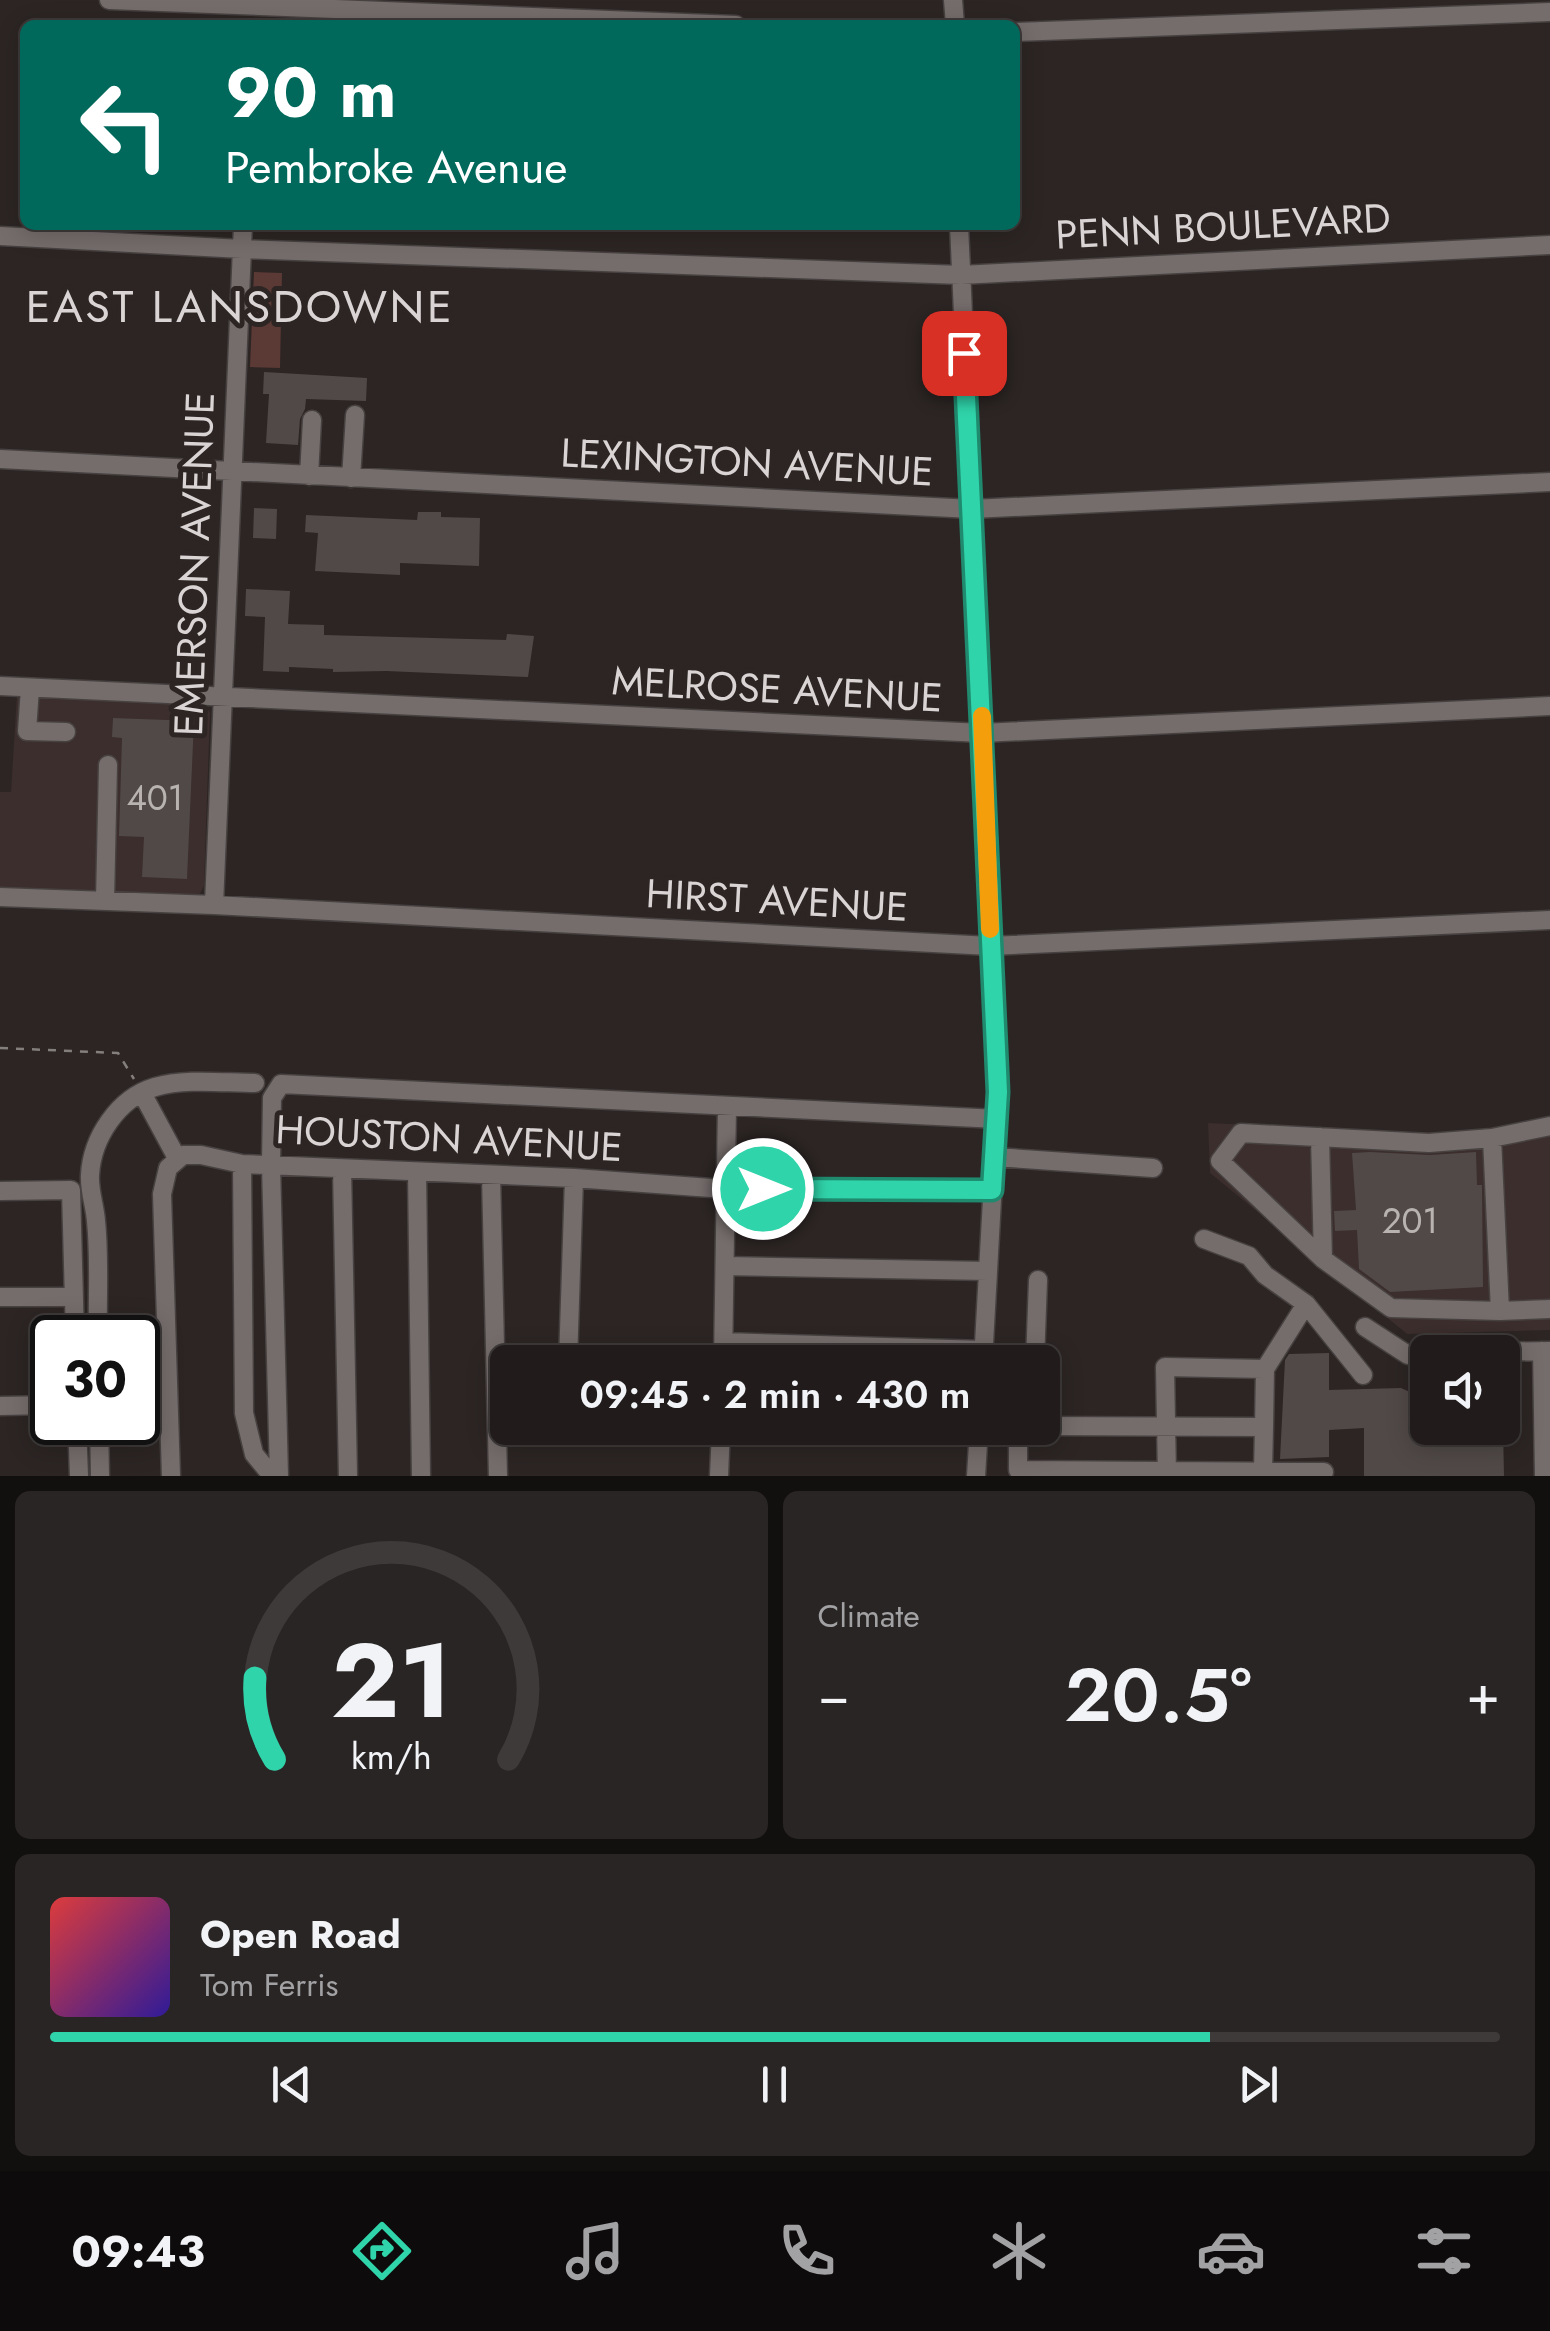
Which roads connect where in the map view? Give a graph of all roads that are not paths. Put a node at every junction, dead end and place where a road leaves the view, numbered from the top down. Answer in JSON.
{"nodes":[{"id":1,"x":108,"y":0,"type":"edge"},
{"id":2,"x":251,"y":3,"type":"edge"},
{"id":3,"x":1550,"y":12,"type":"edge"},
{"id":4,"x":503,"y":20,"type":"edge"},
{"id":5,"x":1020,"y":32,"type":"edge"},
{"id":6,"x":243,"y":230,"type":"edge"},
{"id":7,"x":960,"y":230,"type":"edge"},
{"id":8,"x":0,"y":236,"type":"edge"},
{"id":9,"x":1550,"y":245,"type":"edge"},
{"id":10,"x":242,"y":248,"type":"junction"},
{"id":11,"x":960,"y":275,"type":"junction"},
{"id":12,"x":355,"y":415,"type":"dead end"},
{"id":13,"x":312,"y":420,"type":"dead end"},
{"id":14,"x":0,"y":459,"type":"edge"},
{"id":15,"x":232,"y":472,"type":"junction"},
{"id":16,"x":309,"y":476,"type":"junction"},
{"id":17,"x":351,"y":478,"type":"junction"},
{"id":18,"x":1550,"y":482,"type":"edge"},
{"id":19,"x":972,"y":509,"type":"junction"},
{"id":20,"x":0,"y":686,"type":"edge"},
{"id":21,"x":30,"y":688,"type":"junction"},
{"id":22,"x":223,"y":698,"type":"junction"},
{"id":23,"x":1550,"y":706,"type":"edge"},
{"id":24,"x":66,"y":732,"type":"dead end"},
{"id":25,"x":982,"y":734,"type":"junction"},
{"id":26,"x":108,"y":765,"type":"dead end"},
{"id":27,"x":0,"y":897,"type":"edge"},
{"id":28,"x":106,"y":901,"type":"junction"},
{"id":29,"x":214,"y":905,"type":"junction"},
{"id":30,"x":1550,"y":920,"type":"edge"},
{"id":31,"x":990,"y":946,"type":"junction"},
{"id":32,"x":256,"y":1083,"type":"dead end"},
{"id":33,"x":142,"y":1093,"type":"junction"},
{"id":34,"x":726,"y":1106,"type":"junction"},
{"id":35,"x":998,"y":1119,"type":"junction"},
{"id":36,"x":1550,"y":1126,"type":"edge"},
{"id":37,"x":1320,"y":1138,"type":"junction"},
{"id":38,"x":1492,"y":1138,"type":"junction"},
{"id":39,"x":995,"y":1157,"type":"junction"},
{"id":40,"x":175,"y":1160,"type":"junction"},
{"id":41,"x":242,"y":1164,"type":"junction"},
{"id":42,"x":270,"y":1165,"type":"junction"},
{"id":43,"x":1153,"y":1168,"type":"dead end"},
{"id":44,"x":342,"y":1170,"type":"junction"},
{"id":45,"x":418,"y":1172,"type":"junction"},
{"id":46,"x":491,"y":1175,"type":"junction"},
{"id":47,"x":574,"y":1178,"type":"junction"},
{"id":48,"x":725,"y":1188,"type":"junction"},
{"id":49,"x":992,"y":1190,"type":"junction"},
{"id":50,"x":0,"y":1191,"type":"edge"},
{"id":51,"x":1204,"y":1239,"type":"dead end"},
{"id":52,"x":1323,"y":1259,"type":"junction"},
{"id":53,"x":724,"y":1266,"type":"junction"},
{"id":54,"x":988,"y":1271,"type":"junction"},
{"id":55,"x":1038,"y":1280,"type":"dead end"},
{"id":56,"x":0,"y":1297,"type":"edge"},
{"id":57,"x":74,"y":1297,"type":"junction"},
{"id":58,"x":1306,"y":1304,"type":"junction"},
{"id":59,"x":1550,"y":1308,"type":"edge"},
{"id":60,"x":1500,"y":1311,"type":"junction"},
{"id":61,"x":74,"y":1315,"type":"edge"},
{"id":62,"x":98,"y":1315,"type":"edge"},
{"id":63,"x":1365,"y":1327,"type":"dead end"},
{"id":64,"x":724,"y":1342,"type":"joint"},
{"id":65,"x":499,"y":1345,"type":"edge"},
{"id":66,"x":569,"y":1345,"type":"edge"},
{"id":67,"x":780,"y":1345,"type":"edge"},
{"id":68,"x":985,"y":1345,"type":"edge"},
{"id":69,"x":1036,"y":1345,"type":"edge"},
{"id":70,"x":1520,"y":1351,"type":"edge"},
{"id":71,"x":1546,"y":1351,"type":"edge"},
{"id":72,"x":1410,"y":1354,"type":"edge"},
{"id":73,"x":1265,"y":1369,"type":"junction"},
{"id":74,"x":1363,"y":1375,"type":"dead end"},
{"id":75,"x":30,"y":1405,"type":"edge"},
{"id":76,"x":0,"y":1406,"type":"edge"},
{"id":77,"x":1060,"y":1426,"type":"edge"},
{"id":78,"x":1166,"y":1427,"type":"junction"},
{"id":79,"x":1264,"y":1428,"type":"junction"},
{"id":80,"x":78,"y":1445,"type":"edge"},
{"id":81,"x":99,"y":1445,"type":"edge"},
{"id":82,"x":500,"y":1445,"type":"edge"},
{"id":83,"x":720,"y":1445,"type":"edge"},
{"id":84,"x":979,"y":1445,"type":"edge"},
{"id":85,"x":1018,"y":1445,"type":"edge"},
{"id":86,"x":1263,"y":1471,"type":"junction"},
{"id":87,"x":1324,"y":1472,"type":"dead end"},
{"id":88,"x":1167,"y":1473,"type":"edge"},
{"id":89,"x":79,"y":1476,"type":"edge"},
{"id":90,"x":100,"y":1476,"type":"edge"},
{"id":91,"x":171,"y":1476,"type":"edge"},
{"id":92,"x":276,"y":1476,"type":"edge"},
{"id":93,"x":348,"y":1476,"type":"edge"},
{"id":94,"x":421,"y":1476,"type":"edge"},
{"id":95,"x":498,"y":1476,"type":"edge"},
{"id":96,"x":719,"y":1476,"type":"edge"},
{"id":97,"x":976,"y":1476,"type":"edge"},
{"id":98,"x":1544,"y":1476,"type":"edge"}],
"edges":[{"from":1,"to":2,"type":"street"},
{"from":2,"to":4,"type":"street"},
{"from":3,"to":5,"type":"street"},
{"from":6,"to":10,"type":"street","name":"EMERSON AVENUE"},
{"from":7,"to":11,"type":"street"},
{"from":8,"to":10,"type":"street","name":"PENN BOULEVARD"},
{"from":9,"to":11,"type":"street","name":"PENN BOULEVARD"},
{"from":10,"to":11,"type":"street","name":"PENN BOULEVARD"},
{"from":10,"to":15,"type":"street","name":"EMERSON AVENUE"},
{"from":11,"to":19,"type":"street"},
{"from":12,"to":17,"type":"street"},
{"from":13,"to":16,"type":"street"},
{"from":14,"to":15,"type":"street","name":"LEXINGTON AVENUE"},
{"from":15,"to":16,"type":"street","name":"LEXINGTON AVENUE"},
{"from":15,"to":22,"type":"street","name":"EMERSON AVENUE"},
{"from":16,"to":17,"type":"street","name":"LEXINGTON AVENUE"},
{"from":17,"to":19,"type":"street","name":"LEXINGTON AVENUE"},
{"from":18,"to":19,"type":"street","name":"LEXINGTON AVENUE"},
{"from":19,"to":25,"type":"street"},
{"from":20,"to":21,"type":"street","name":"MELROSE AVENUE"},
{"from":21,"to":22,"type":"street","name":"MELROSE AVENUE"},
{"from":21,"to":24,"type":"street"},
{"from":22,"to":25,"type":"street","name":"MELROSE AVENUE"},
{"from":22,"to":29,"type":"street","name":"EMERSON AVENUE"},
{"from":23,"to":25,"type":"street","name":"MELROSE AVENUE"},
{"from":25,"to":31,"type":"street"},
{"from":26,"to":28,"type":"street"},
{"from":27,"to":28,"type":"street","name":"HIRST AVENUE"},
{"from":28,"to":29,"type":"street","name":"HIRST AVENUE"},
{"from":29,"to":31,"type":"street","name":"HIRST AVENUE"},
{"from":30,"to":31,"type":"street","name":"HIRST AVENUE"},
{"from":31,"to":35,"type":"street"},
{"from":32,"to":33,"type":"street"},
{"from":33,"to":40,"type":"street"},
{"from":33,"to":62,"type":"street"},
{"from":34,"to":35,"type":"street"},
{"from":34,"to":42,"type":"street"},
{"from":34,"to":48,"type":"street"},
{"from":35,"to":39,"type":"street"},
{"from":36,"to":38,"type":"street"},
{"from":37,"to":38,"type":"street"},
{"from":37,"to":52,"type":"street"},
{"from":37,"to":52,"type":"street"},
{"from":38,"to":60,"type":"street"},
{"from":39,"to":43,"type":"street"},
{"from":39,"to":49,"type":"street"},
{"from":40,"to":41,"type":"street","name":"HOUSTON AVENUE"},
{"from":40,"to":91,"type":"street"},
{"from":41,"to":42,"type":"street","name":"HOUSTON AVENUE"},
{"from":41,"to":92,"type":"street"},
{"from":42,"to":44,"type":"street","name":"HOUSTON AVENUE"},
{"from":42,"to":92,"type":"street"},
{"from":44,"to":45,"type":"street","name":"HOUSTON AVENUE"},
{"from":44,"to":93,"type":"street"},
{"from":45,"to":46,"type":"street","name":"HOUSTON AVENUE"},
{"from":45,"to":94,"type":"street"},
{"from":46,"to":47,"type":"street","name":"HOUSTON AVENUE"},
{"from":46,"to":65,"type":"street"},
{"from":47,"to":48,"type":"street","name":"HOUSTON AVENUE"},
{"from":47,"to":66,"type":"street"},
{"from":48,"to":49,"type":"street","name":"HOUSTON AVENUE"},
{"from":48,"to":53,"type":"street"},
{"from":49,"to":54,"type":"street"},
{"from":50,"to":57,"type":"street"},
{"from":51,"to":58,"type":"street"},
{"from":52,"to":60,"type":"street"},
{"from":53,"to":54,"type":"street"},
{"from":53,"to":64,"type":"street"},
{"from":54,"to":68,"type":"street"},
{"from":55,"to":69,"type":"street"},
{"from":56,"to":57,"type":"street"},
{"from":57,"to":61,"type":"street"},
{"from":58,"to":73,"type":"street"},
{"from":58,"to":74,"type":"street"},
{"from":59,"to":60,"type":"street"},
{"from":63,"to":72,"type":"street"},
{"from":64,"to":67,"type":"street"},
{"from":70,"to":71,"type":"street"},
{"from":71,"to":98,"type":"street"},
{"from":73,"to":78,"type":"street"},
{"from":73,"to":79,"type":"street"},
{"from":75,"to":76,"type":"street"},
{"from":77,"to":78,"type":"street"},
{"from":78,"to":79,"type":"street"},
{"from":78,"to":88,"type":"street"},
{"from":79,"to":86,"type":"street"},
{"from":80,"to":89,"type":"street"},
{"from":81,"to":90,"type":"street"},
{"from":82,"to":95,"type":"street"},
{"from":83,"to":96,"type":"street"},
{"from":84,"to":97,"type":"street"},
{"from":85,"to":88,"type":"street"},
{"from":86,"to":87,"type":"street"},
{"from":86,"to":88,"type":"street"}]}
